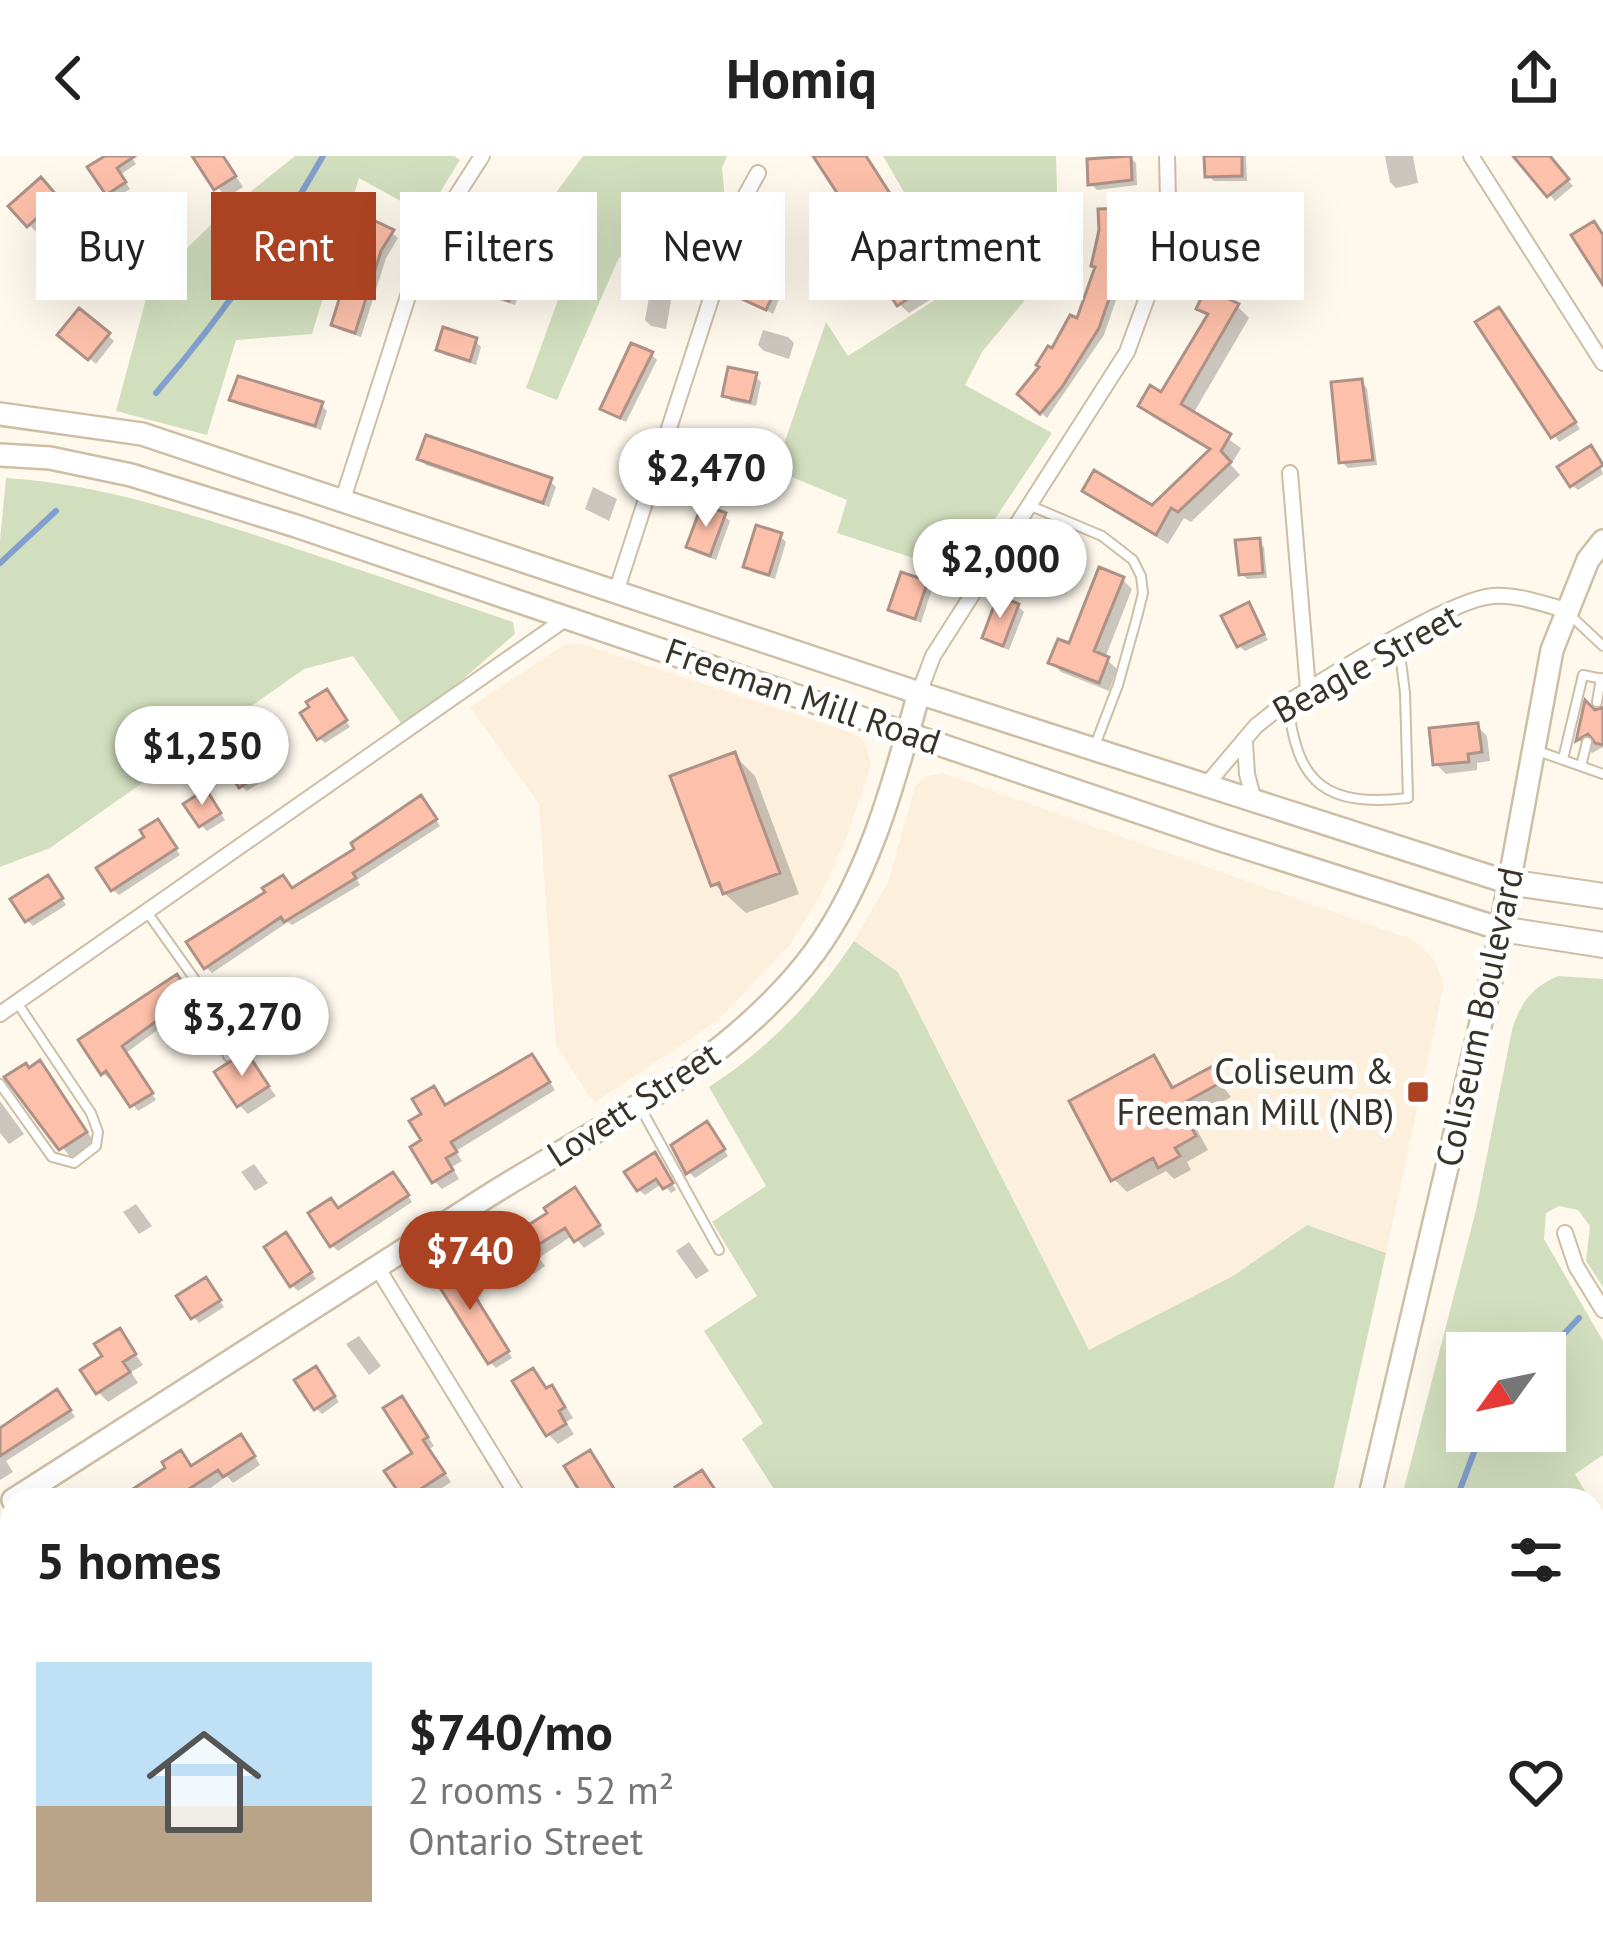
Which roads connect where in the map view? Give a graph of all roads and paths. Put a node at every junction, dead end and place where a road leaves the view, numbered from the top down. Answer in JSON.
{"nodes":[{"id":1,"x":482,"y":156,"type":"edge"},
{"id":2,"x":1167,"y":156,"type":"edge"},
{"id":3,"x":1471,"y":156,"type":"edge"},
{"id":4,"x":758,"y":173,"type":"dead end"},
{"id":5,"x":1603,"y":363,"type":"edge"},
{"id":6,"x":0,"y":414,"type":"edge"},
{"id":7,"x":0,"y":455,"type":"edge"},
{"id":8,"x":1290,"y":473,"type":"dead end"},
{"id":9,"x":343,"y":499,"type":"junction"},
{"id":10,"x":1028,"y":505,"type":"junction"},
{"id":11,"x":1603,"y":541,"type":"edge"},
{"id":12,"x":617,"y":590,"type":"junction"},
{"id":13,"x":1566,"y":610,"type":"junction"},
{"id":14,"x":568,"y":616,"type":"junction"},
{"id":15,"x":1398,"y":638,"type":"junction"},
{"id":16,"x":1603,"y":646,"type":"edge"},
{"id":17,"x":1602,"y":678,"type":"edge"},
{"id":18,"x":1308,"y":689,"type":"junction"},
{"id":19,"x":919,"y":693,"type":"junction"},
{"id":20,"x":1288,"y":702,"type":"junction"},
{"id":21,"x":1597,"y":702,"type":"dead end"},
{"id":22,"x":908,"y":731,"type":"junction"},
{"id":23,"x":1587,"y":742,"type":"dead end"},
{"id":24,"x":1245,"y":743,"type":"junction"},
{"id":25,"x":1533,"y":749,"type":"junction"},
{"id":26,"x":1093,"y":750,"type":"junction"},
{"id":27,"x":1563,"y":759,"type":"junction"},
{"id":28,"x":1581,"y":766,"type":"junction"},
{"id":29,"x":1603,"y":775,"type":"edge"},
{"id":30,"x":1207,"y":784,"type":"junction"},
{"id":31,"x":1254,"y":801,"type":"junction"},
{"id":32,"x":1508,"y":882,"type":"junction"},
{"id":33,"x":1603,"y":896,"type":"edge"},
{"id":34,"x":148,"y":912,"type":"junction"},
{"id":35,"x":1501,"y":929,"type":"junction"},
{"id":36,"x":1603,"y":944,"type":"edge"},
{"id":37,"x":17,"y":1002,"type":"junction"},
{"id":38,"x":0,"y":1014,"type":"edge"},
{"id":39,"x":228,"y":1055,"type":"dead end"},
{"id":40,"x":0,"y":1084,"type":"edge"},
{"id":41,"x":638,"y":1103,"type":"junction"},
{"id":42,"x":1565,"y":1233,"type":"dead end"},
{"id":43,"x":719,"y":1250,"type":"dead end"},
{"id":44,"x":376,"y":1267,"type":"junction"},
{"id":45,"x":1603,"y":1310,"type":"edge"},
{"id":46,"x":32,"y":1488,"type":"edge"},
{"id":47,"x":513,"y":1488,"type":"edge"},
{"id":48,"x":1372,"y":1488,"type":"edge"}],
"edges":[{"from":1,"to":9,"type":"street"},
{"from":2,"to":10,"type":"street"},
{"from":3,"to":5,"type":"street"},
{"from":4,"to":12,"type":"street"},
{"from":6,"to":9,"type":"main road","name":"Freeman Mill Road"},
{"from":7,"to":14,"type":"main road","name":"Freeman Mill Road"},
{"from":8,"to":18,"type":"street"},
{"from":9,"to":12,"type":"main road","name":"Freeman Mill Road"},
{"from":10,"to":19,"type":"street"},
{"from":10,"to":26,"type":"lane"},
{"from":11,"to":13,"type":"main road","name":"Coliseum Boulevard"},
{"from":12,"to":19,"type":"main road","name":"Freeman Mill Road"},
{"from":13,"to":15,"type":"street","name":"Beagle Street"},
{"from":13,"to":16,"type":"lane"},
{"from":13,"to":25,"type":"main road","name":"Coliseum Boulevard"},
{"from":14,"to":22,"type":"main road","name":"Freeman Mill Road"},
{"from":14,"to":34,"type":"street"},
{"from":15,"to":18,"type":"street","name":"Beagle Street"},
{"from":15,"to":20,"type":"lane"},
{"from":17,"to":21,"type":"lane"},
{"from":17,"to":27,"type":"lane"},
{"from":18,"to":20,"type":"street","name":"Beagle Street"},
{"from":19,"to":22,"type":"main road","name":"Lovett Street"},
{"from":19,"to":26,"type":"main road","name":"Freeman Mill Road"},
{"from":20,"to":24,"type":"street","name":"Beagle Street"},
{"from":22,"to":35,"type":"main road","name":"Freeman Mill Road"},
{"from":22,"to":41,"type":"main road","name":"Lovett Street"},
{"from":23,"to":28,"type":"lane"},
{"from":24,"to":30,"type":"street","name":"Beagle Street"},
{"from":24,"to":31,"type":"street","name":"Beagle Street"},
{"from":25,"to":27,"type":"lane"},
{"from":25,"to":32,"type":"main road","name":"Coliseum Boulevard"},
{"from":26,"to":30,"type":"main road","name":"Freeman Mill Road"},
{"from":27,"to":28,"type":"lane"},
{"from":28,"to":29,"type":"lane"},
{"from":30,"to":31,"type":"main road","name":"Freeman Mill Road"},
{"from":31,"to":32,"type":"main road","name":"Freeman Mill Road"},
{"from":32,"to":33,"type":"highway","name":"Freeman Mill Road"},
{"from":32,"to":35,"type":"main road","name":"Coliseum Boulevard"},
{"from":34,"to":37,"type":"street"},
{"from":34,"to":39,"type":"lane"},
{"from":35,"to":36,"type":"highway","name":"Freeman Mill Road"},
{"from":35,"to":48,"type":"main road","name":"Coliseum Boulevard"},
{"from":37,"to":38,"type":"street"},
{"from":37,"to":40,"type":"lane"},
{"from":41,"to":43,"type":"lane"},
{"from":41,"to":44,"type":"main road","name":"Lovett Street"},
{"from":42,"to":45,"type":"street"},
{"from":44,"to":46,"type":"main road","name":"Lovett Street"},
{"from":44,"to":47,"type":"street"}]}
